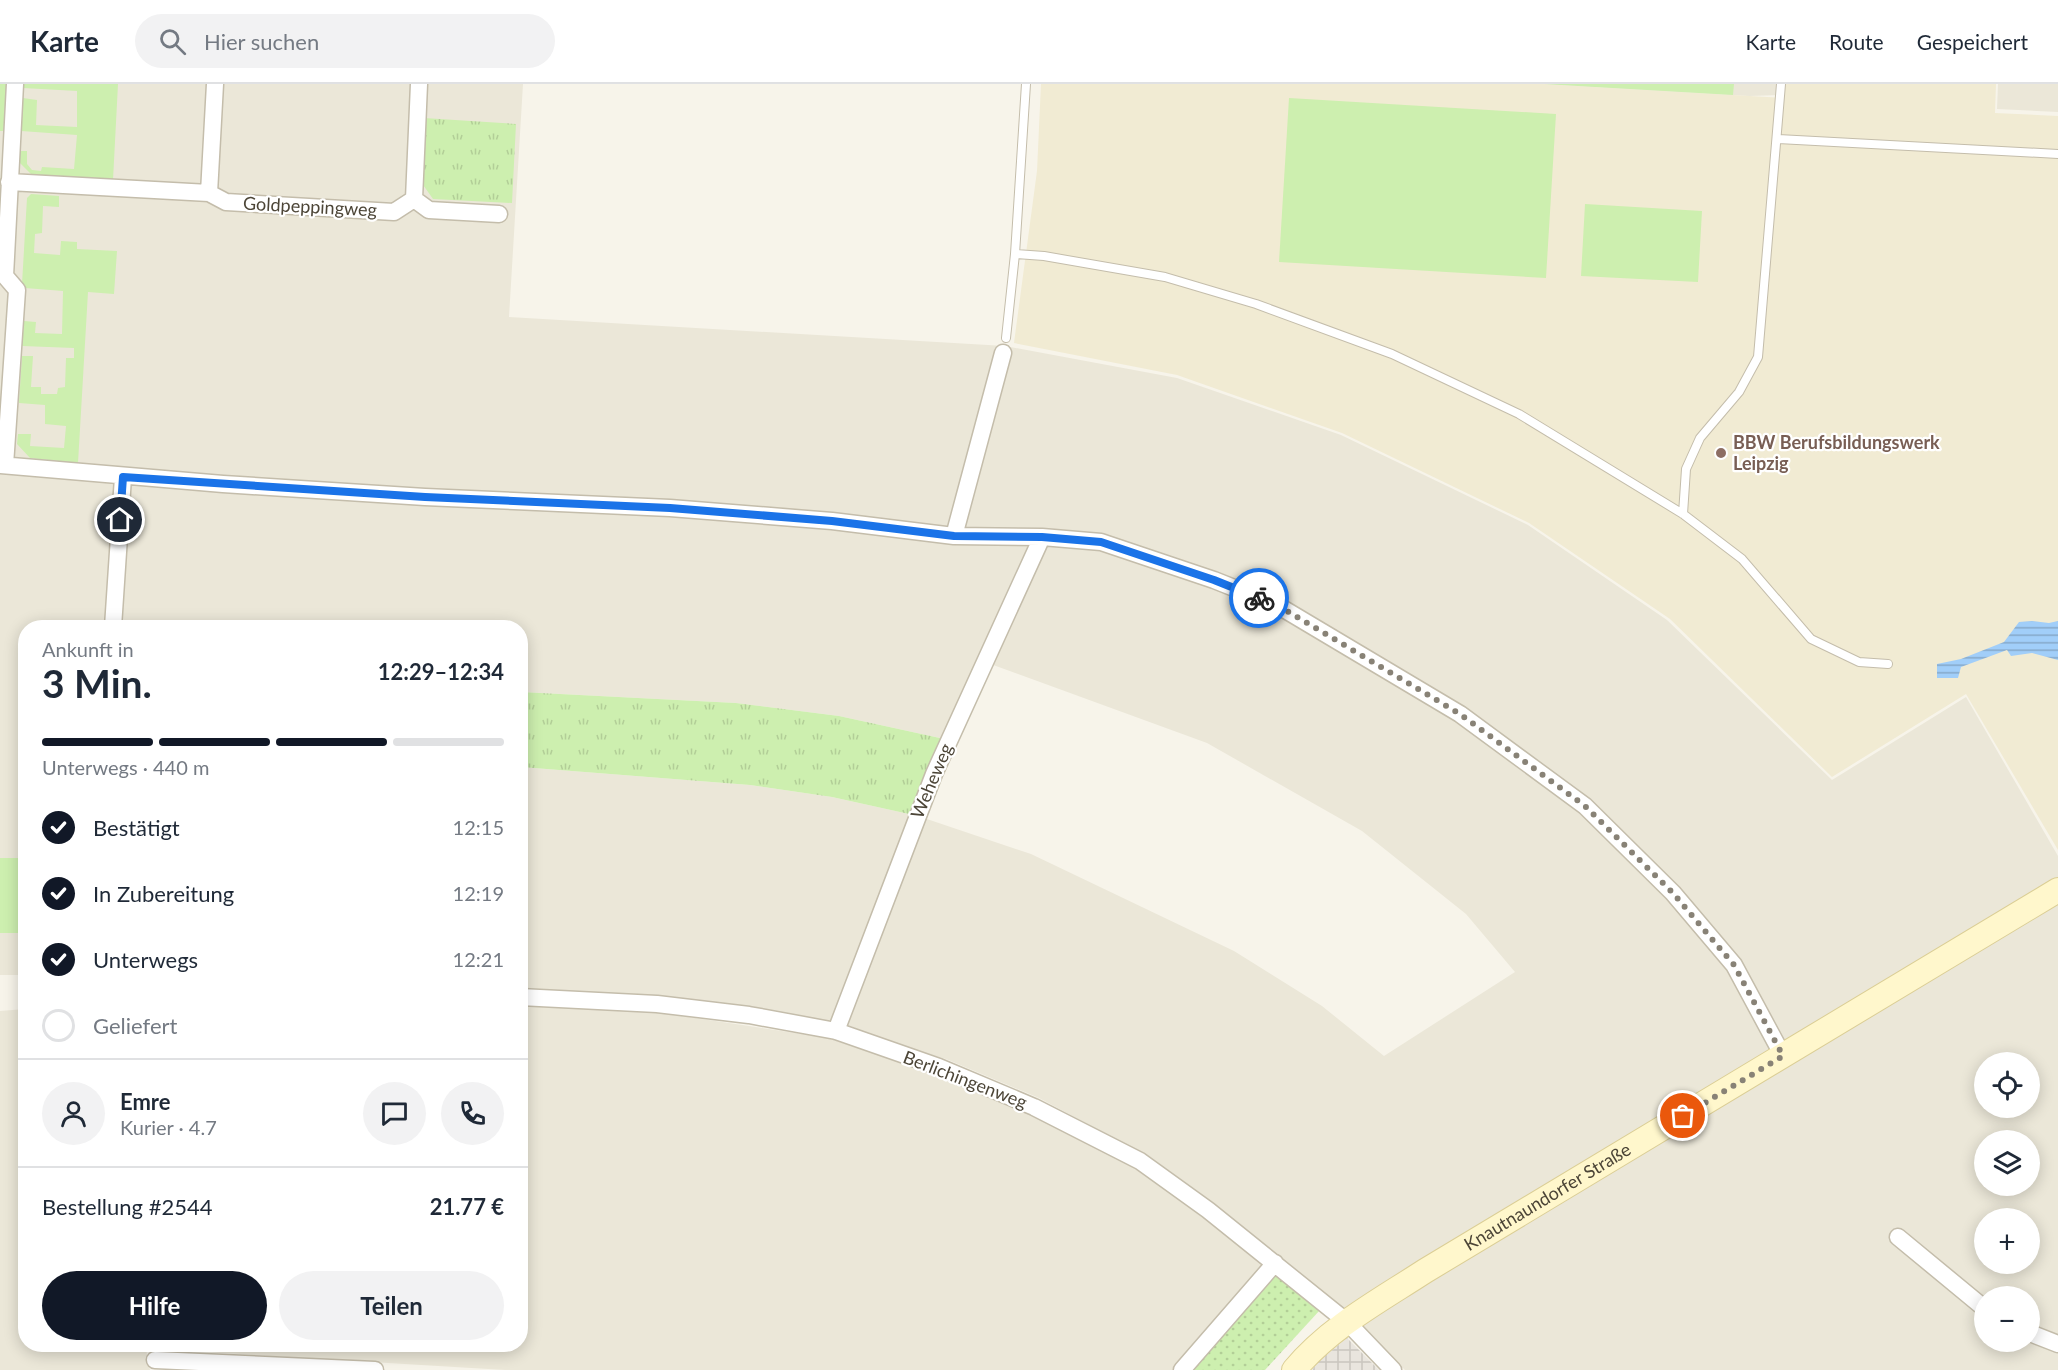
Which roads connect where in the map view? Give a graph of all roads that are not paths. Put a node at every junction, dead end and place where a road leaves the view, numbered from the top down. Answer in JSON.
{"nodes":[{"id":1,"x":15,"y":84,"type":"edge"},
{"id":2,"x":215,"y":84,"type":"edge"},
{"id":3,"x":419,"y":84,"type":"edge"},
{"id":4,"x":1026,"y":84,"type":"edge"},
{"id":5,"x":1781,"y":84,"type":"edge"},
{"id":6,"x":1778,"y":139,"type":"junction"},
{"id":7,"x":2058,"y":154,"type":"edge"},
{"id":8,"x":9,"y":182,"type":"junction"},
{"id":9,"x":209,"y":192,"type":"junction"},
{"id":10,"x":414,"y":199,"type":"junction"},
{"id":11,"x":499,"y":214,"type":"dead end"},
{"id":12,"x":1015,"y":254,"type":"junction"},
{"id":13,"x":1005,"y":345,"type":"joint"},
{"id":14,"x":3,"y":465,"type":"edge"},
{"id":15,"x":123,"y":477,"type":"junction"},
{"id":16,"x":1683,"y":514,"type":"junction"},
{"id":17,"x":954,"y":536,"type":"junction"},
{"id":18,"x":1042,"y":537,"type":"junction"},
{"id":19,"x":113,"y":620,"type":"edge"},
{"id":20,"x":1888,"y":664,"type":"dead end"},
{"id":21,"x":2058,"y":890,"type":"edge"},
{"id":22,"x":528,"y":997,"type":"edge"},
{"id":23,"x":836,"y":1031,"type":"junction"},
{"id":24,"x":1783,"y":1056,"type":"junction"},
{"id":25,"x":1898,"y":1237,"type":"dead end"},
{"id":26,"x":1275,"y":1263,"type":"junction"},
{"id":27,"x":1974,"y":1300,"type":"edge"},
{"id":28,"x":1347,"y":1322,"type":"junction"},
{"id":29,"x":2040,"y":1337,"type":"edge"},
{"id":30,"x":2058,"y":1344,"type":"edge"},
{"id":31,"x":155,"y":1358,"type":"edge"},
{"id":32,"x":375,"y":1370,"type":"edge"},
{"id":33,"x":1182,"y":1370,"type":"edge"},
{"id":34,"x":1294,"y":1370,"type":"edge"},
{"id":35,"x":1393,"y":1370,"type":"edge"}],
"edges":[{"from":1,"to":8,"type":"street"},
{"from":2,"to":9,"type":"street"},
{"from":3,"to":10,"type":"street"},
{"from":4,"to":12,"type":"lane"},
{"from":5,"to":6,"type":"lane"},
{"from":6,"to":7,"type":"lane"},
{"from":6,"to":16,"type":"lane"},
{"from":8,"to":9,"type":"street","name":"Goldpeppingweg"},
{"from":8,"to":14,"type":"street"},
{"from":9,"to":10,"type":"street","name":"Goldpeppingweg"},
{"from":10,"to":11,"type":"street"},
{"from":12,"to":13,"type":"lane"},
{"from":12,"to":16,"type":"lane"},
{"from":13,"to":17,"type":"street"},
{"from":14,"to":15,"type":"street"},
{"from":15,"to":17,"type":"street"},
{"from":15,"to":19,"type":"street"},
{"from":16,"to":20,"type":"lane"},
{"from":17,"to":18,"type":"street"},
{"from":18,"to":23,"type":"street","name":"Weheweg"},
{"from":18,"to":24,"type":"street"},
{"from":21,"to":24,"type":"main road","name":"Knautnaundorfer Straße"},
{"from":22,"to":23,"type":"street","name":"Berlichingenweg"},
{"from":23,"to":26,"type":"street","name":"Berlichingenweg"},
{"from":24,"to":28,"type":"main road","name":"Knautnaundorfer Straße"},
{"from":25,"to":27,"type":"street"},
{"from":26,"to":28,"type":"street","name":"Berlichingenweg"},
{"from":26,"to":33,"type":"street"},
{"from":28,"to":34,"type":"main road","name":"Knautnaundorfer Straße"},
{"from":28,"to":35,"type":"street","name":"Berlichingenweg"},
{"from":29,"to":30,"type":"street"},
{"from":31,"to":32,"type":"street"}]}
